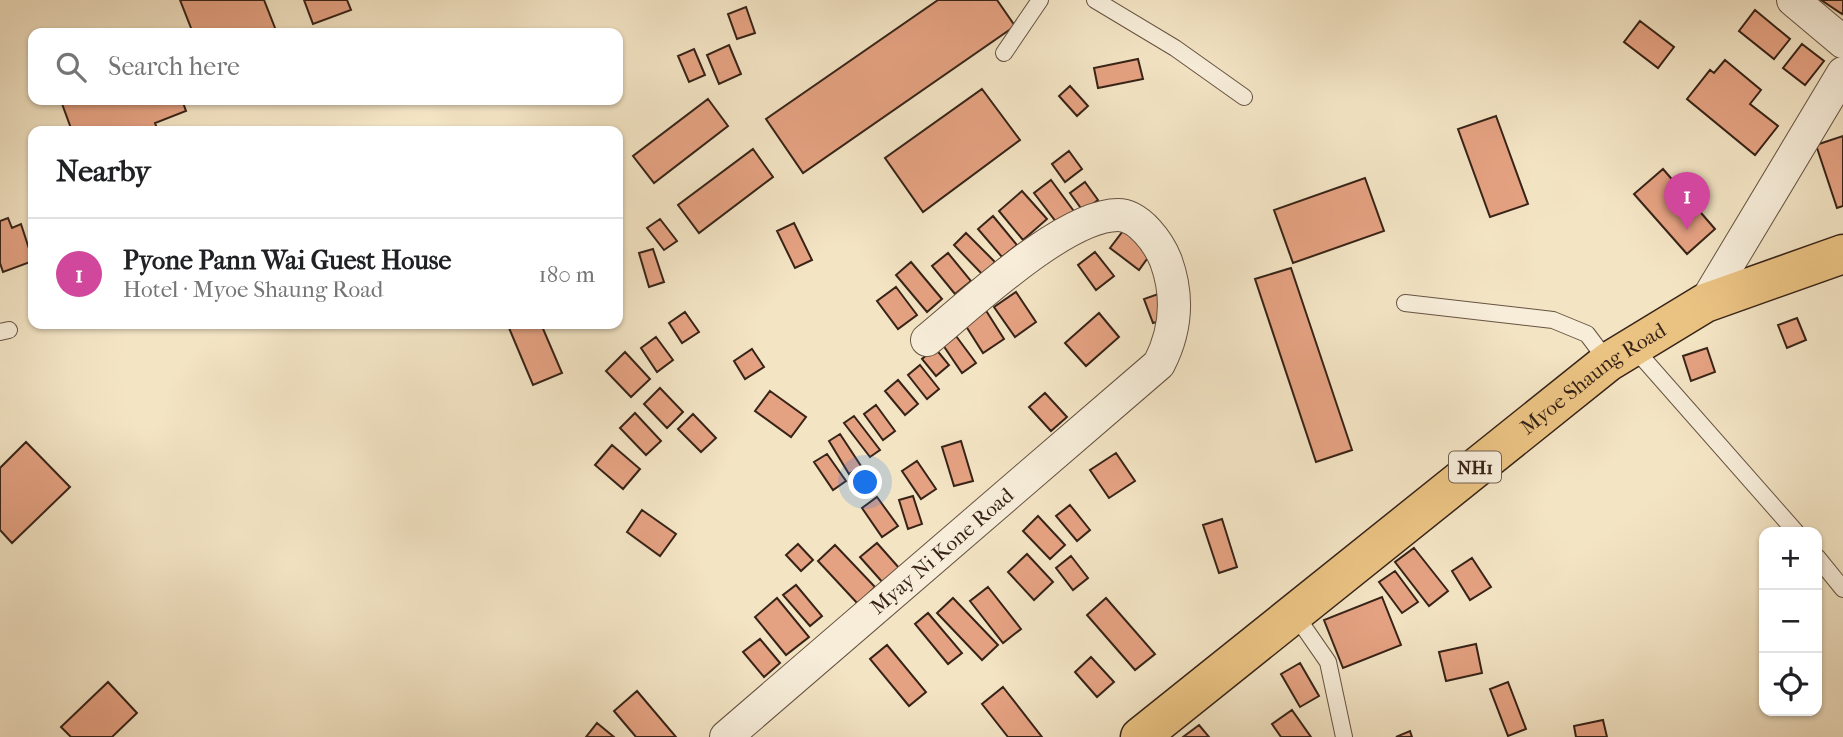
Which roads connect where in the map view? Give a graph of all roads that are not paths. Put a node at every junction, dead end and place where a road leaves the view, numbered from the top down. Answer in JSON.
{"nodes":[{"id":1,"x":1040,"y":0,"type":"edge"},
{"id":2,"x":1095,"y":0,"type":"edge"},
{"id":3,"x":1793,"y":0,"type":"edge"},
{"id":4,"x":1843,"y":42,"type":"edge"},
{"id":5,"x":1004,"y":53,"type":"dead end"},
{"id":6,"x":1843,"y":74,"type":"edge"},
{"id":7,"x":1244,"y":97,"type":"dead end"},
{"id":8,"x":1843,"y":254,"type":"edge"},
{"id":9,"x":1405,"y":303,"type":"dead end"},
{"id":10,"x":1705,"y":303,"type":"junction"},
{"id":11,"x":927,"y":340,"type":"dead end"},
{"id":12,"x":1621,"y":354,"type":"junction"},
{"id":13,"x":1791,"y":527,"type":"edge"},
{"id":14,"x":1822,"y":562,"type":"edge"},
{"id":15,"x":1843,"y":589,"type":"edge"},
{"id":16,"x":1293,"y":611,"type":"junction"},
{"id":17,"x":726,"y":737,"type":"edge"},
{"id":18,"x":1140,"y":737,"type":"edge"},
{"id":19,"x":1344,"y":737,"type":"edge"}],
"edges":[{"from":1,"to":5,"type":"lane"},
{"from":2,"to":7,"type":"lane"},
{"from":3,"to":4,"type":"street"},
{"from":6,"to":10,"type":"street"},
{"from":8,"to":10,"type":"highway","name":"Myoe Shaung Road","number":"NH1"},
{"from":9,"to":12,"type":"lane"},
{"from":10,"to":12,"type":"highway","name":"Myoe Shaung Road","number":"NH1"},
{"from":11,"to":17,"type":"street"},
{"from":12,"to":13,"type":"lane"},
{"from":12,"to":16,"type":"highway","name":"Myoe Shaung Road","number":"NH1"},
{"from":14,"to":15,"type":"lane"},
{"from":16,"to":18,"type":"highway","name":"Myoe Shaung Road","number":"NH1"},
{"from":16,"to":19,"type":"lane"}]}
